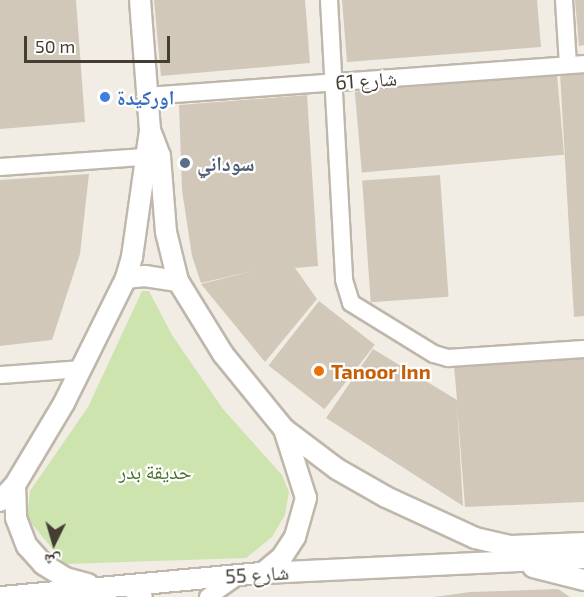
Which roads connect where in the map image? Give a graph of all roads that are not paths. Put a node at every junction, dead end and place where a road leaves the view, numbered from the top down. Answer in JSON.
{"nodes":[{"id":1,"x":140,"y":0,"type":"edge"},
{"id":2,"x":329,"y":0,"type":"edge"},
{"id":3,"x":564,"y":0,"type":"edge"},
{"id":4,"x":576,"y":64,"type":"edge"},
{"id":5,"x":335,"y":82,"type":"junction"},
{"id":6,"x":148,"y":96,"type":"junction"},
{"id":7,"x":152,"y":157,"type":"junction"},
{"id":8,"x":0,"y":167,"type":"edge"},
{"id":9,"x":126,"y":278,"type":"junction"},
{"id":10,"x":178,"y":281,"type":"junction"},
{"id":11,"x":584,"y":349,"type":"edge"},
{"id":12,"x":81,"y":369,"type":"junction"},
{"id":13,"x":0,"y":375,"type":"edge"},
{"id":14,"x":284,"y":429,"type":"junction"},
{"id":15,"x":15,"y":484,"type":"junction"},
{"id":16,"x":0,"y":501,"type":"edge"},
{"id":17,"x":584,"y":543,"type":"edge"},
{"id":18,"x":512,"y":554,"type":"junction"},
{"id":19,"x":584,"y":558,"type":"edge"},
{"id":20,"x":263,"y":573,"type":"junction"},
{"id":21,"x":239,"y":575,"type":"junction"},
{"id":22,"x":584,"y":580,"type":"edge"},
{"id":23,"x":121,"y":585,"type":"junction"},
{"id":24,"x":98,"y":587,"type":"junction"},
{"id":25,"x":2,"y":597,"type":"edge"},
{"id":26,"x":144,"y":597,"type":"edge"},
{"id":27,"x":208,"y":597,"type":"edge"}],
"edges":[{"from":1,"to":6,"type":"street"},
{"from":2,"to":5,"type":"street"},
{"from":3,"to":4,"type":"street"},
{"from":4,"to":5,"type":"street","name":"شارع 61"},
{"from":5,"to":6,"type":"street","name":"شارع 61"},
{"from":5,"to":11,"type":"street"},
{"from":6,"to":7,"type":"street"},
{"from":7,"to":8,"type":"street"},
{"from":7,"to":9,"type":"street"},
{"from":7,"to":10,"type":"street"},
{"from":9,"to":10,"type":"street"},
{"from":9,"to":12,"type":"street"},
{"from":10,"to":14,"type":"street"},
{"from":12,"to":13,"type":"street"},
{"from":12,"to":15,"type":"street"},
{"from":14,"to":18,"type":"street"},
{"from":14,"to":20,"type":"street"},
{"from":15,"to":16,"type":"street"},
{"from":15,"to":24,"type":"street"},
{"from":17,"to":18,"type":"street"},
{"from":18,"to":19,"type":"street"},
{"from":18,"to":20,"type":"street","name":"شارع 55"},
{"from":18,"to":22,"type":"street"},
{"from":20,"to":21,"type":"street","name":"شارع 55"},
{"from":21,"to":23,"type":"street","name":"شارع 55"},
{"from":21,"to":27,"type":"street"},
{"from":23,"to":24,"type":"street","name":"شارع 55"},
{"from":23,"to":26,"type":"street"},
{"from":24,"to":25,"type":"street","name":"شارع 55"}]}
